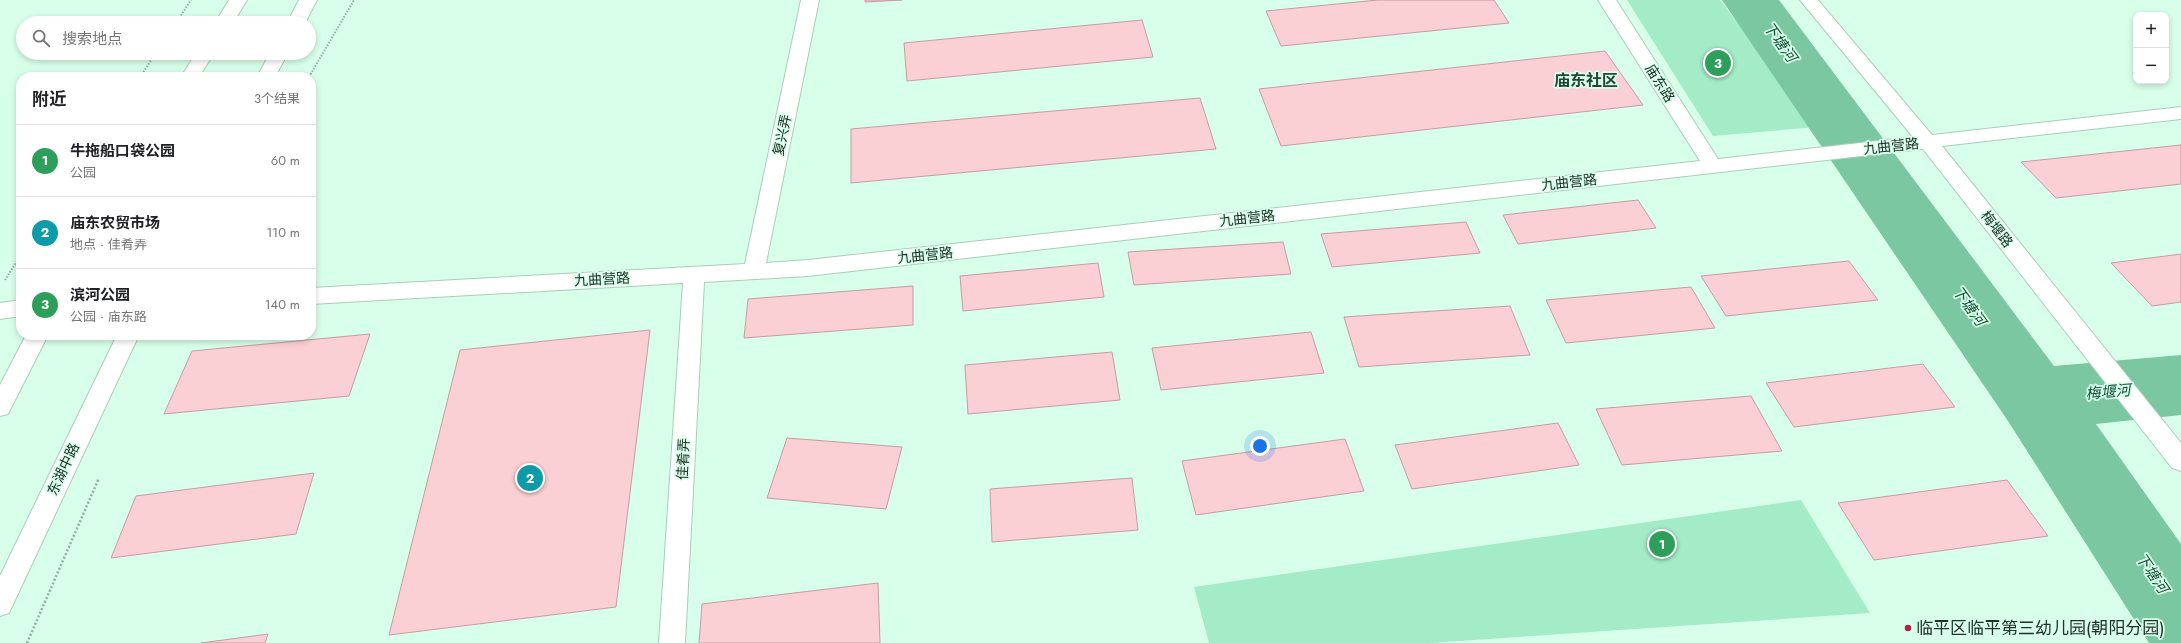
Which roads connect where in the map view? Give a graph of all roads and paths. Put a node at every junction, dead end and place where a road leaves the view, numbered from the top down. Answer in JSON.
{"nodes":[{"id":1,"x":191,"y":0,"type":"edge"},
{"id":2,"x":238,"y":0,"type":"edge"},
{"id":3,"x":308,"y":0,"type":"edge"},
{"id":4,"x":354,"y":0,"type":"edge"},
{"id":5,"x":810,"y":0,"type":"edge"},
{"id":6,"x":1607,"y":0,"type":"edge"},
{"id":7,"x":1809,"y":0,"type":"edge"},
{"id":8,"x":181,"y":16,"type":"edge"},
{"id":9,"x":228,"y":16,"type":"edge"},
{"id":10,"x":300,"y":16,"type":"edge"},
{"id":11,"x":151,"y":60,"type":"edge"},
{"id":12,"x":201,"y":60,"type":"edge"},
{"id":13,"x":275,"y":60,"type":"edge"},
{"id":14,"x":143,"y":72,"type":"edge"},
{"id":15,"x":193,"y":72,"type":"edge"},
{"id":16,"x":269,"y":72,"type":"edge"},
{"id":17,"x":312,"y":72,"type":"edge"},
{"id":18,"x":2181,"y":113,"type":"edge"},
{"id":19,"x":1926,"y":142,"type":"junction"},
{"id":20,"x":1722,"y":165,"type":"junction"},
{"id":21,"x":16,"y":262,"type":"edge"},
{"id":22,"x":754,"y":271,"type":"junction"},
{"id":23,"x":694,"y":274,"type":"junction"},
{"id":24,"x":4,"y":280,"type":"dead end"},
{"id":25,"x":316,"y":296,"type":"edge"},
{"id":26,"x":16,"y":309,"type":"edge"},
{"id":27,"x":0,"y":311,"type":"edge"},
{"id":28,"x":34,"y":340,"type":"edge"},
{"id":29,"x":126,"y":340,"type":"edge"},
{"id":30,"x":0,"y":407,"type":"edge"},
{"id":31,"x":2181,"y":461,"type":"edge"},
{"id":32,"x":102,"y":471,"type":"dead end"},
{"id":33,"x":0,"y":604,"type":"edge"},
{"id":34,"x":27,"y":643,"type":"edge"},
{"id":35,"x":672,"y":643,"type":"edge"}],
"edges":[{"from":1,"to":8,"type":"path"},
{"from":2,"to":9,"type":"street"},
{"from":3,"to":10,"type":"street"},
{"from":4,"to":17,"type":"path"},
{"from":5,"to":22,"type":"street","name":"复兴弄"},
{"from":6,"to":20,"type":"street","name":"庙东路"},
{"from":7,"to":19,"type":"street","name":"梅堰路"},
{"from":11,"to":14,"type":"path"},
{"from":12,"to":15,"type":"street"},
{"from":13,"to":16,"type":"street"},
{"from":18,"to":19,"type":"street","name":"九曲营路"},
{"from":19,"to":20,"type":"street","name":"九曲营路"},
{"from":19,"to":31,"type":"street","name":"梅堰路"},
{"from":20,"to":22,"type":"street","name":"九曲营路"},
{"from":21,"to":24,"type":"path"},
{"from":22,"to":23,"type":"street","name":"九曲营路"},
{"from":23,"to":25,"type":"street","name":"九曲营路"},
{"from":23,"to":35,"type":"street","name":"佳肴弄"},
{"from":26,"to":27,"type":"street"},
{"from":28,"to":30,"type":"street"},
{"from":29,"to":33,"type":"street","name":"东湖中路"},
{"from":32,"to":34,"type":"path"}]}
